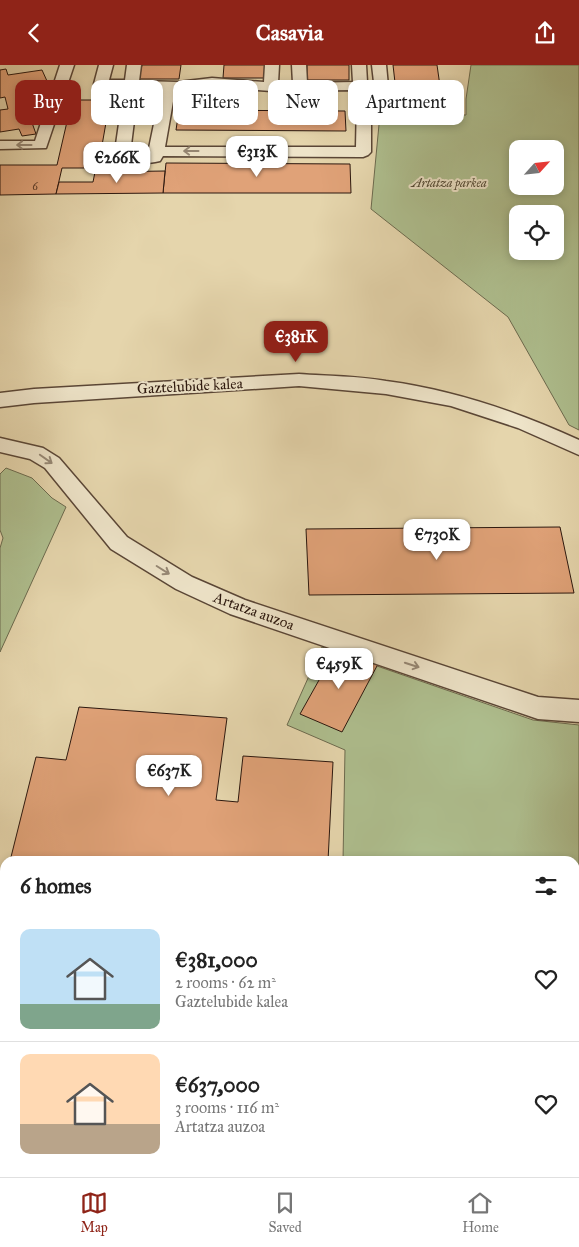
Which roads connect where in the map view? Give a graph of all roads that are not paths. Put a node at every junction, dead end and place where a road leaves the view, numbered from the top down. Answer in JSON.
{"nodes":[{"id":1,"x":67,"y":65,"type":"edge"},
{"id":2,"x":106,"y":65,"type":"edge"},
{"id":3,"x":134,"y":65,"type":"edge"},
{"id":4,"x":272,"y":65,"type":"edge"},
{"id":5,"x":299,"y":65,"type":"edge"},
{"id":6,"x":359,"y":65,"type":"edge"},
{"id":7,"x":379,"y":65,"type":"edge"},
{"id":8,"x":103,"y":80,"type":"edge"},
{"id":9,"x":132,"y":80,"type":"edge"},
{"id":10,"x":271,"y":80,"type":"edge"},
{"id":11,"x":300,"y":80,"type":"edge"},
{"id":12,"x":361,"y":80,"type":"edge"},
{"id":13,"x":380,"y":80,"type":"edge"},
{"id":14,"x":268,"y":86,"type":"edge"},
{"id":15,"x":163,"y":90,"type":"edge"},
{"id":16,"x":168,"y":91,"type":"junction"},
{"id":17,"x":173,"y":93,"type":"edge"},
{"id":18,"x":348,"y":93,"type":"edge"},
{"id":19,"x":258,"y":97,"type":"edge"},
{"id":20,"x":126,"y":125,"type":"edge"},
{"id":21,"x":362,"y":125,"type":"edge"},
{"id":22,"x":0,"y":145,"type":"edge"},
{"id":23,"x":159,"y":145,"type":"junction"},
{"id":24,"x":0,"y":400,"type":"edge"},
{"id":25,"x":0,"y":445,"type":"edge"},
{"id":26,"x":579,"y":448,"type":"edge"},
{"id":27,"x":579,"y":711,"type":"edge"}],
"edges":[{"from":1,"to":22,"type":"street","one_way":true},
{"from":2,"to":8,"type":"street"},
{"from":3,"to":9,"type":"street"},
{"from":4,"to":10,"type":"street"},
{"from":5,"to":11,"type":"street"},
{"from":6,"to":12,"type":"street"},
{"from":7,"to":13,"type":"street"},
{"from":14,"to":16,"type":"street"},
{"from":15,"to":16,"type":"street"},
{"from":16,"to":17,"type":"street"},
{"from":16,"to":23,"type":"street"},
{"from":18,"to":19,"type":"street"},
{"from":20,"to":23,"type":"street"},
{"from":21,"to":23,"type":"street"},
{"from":24,"to":26,"type":"street","name":"Gaztelubide kalea"},
{"from":25,"to":27,"type":"street","name":"Artatza auzoa","one_way":true}]}
